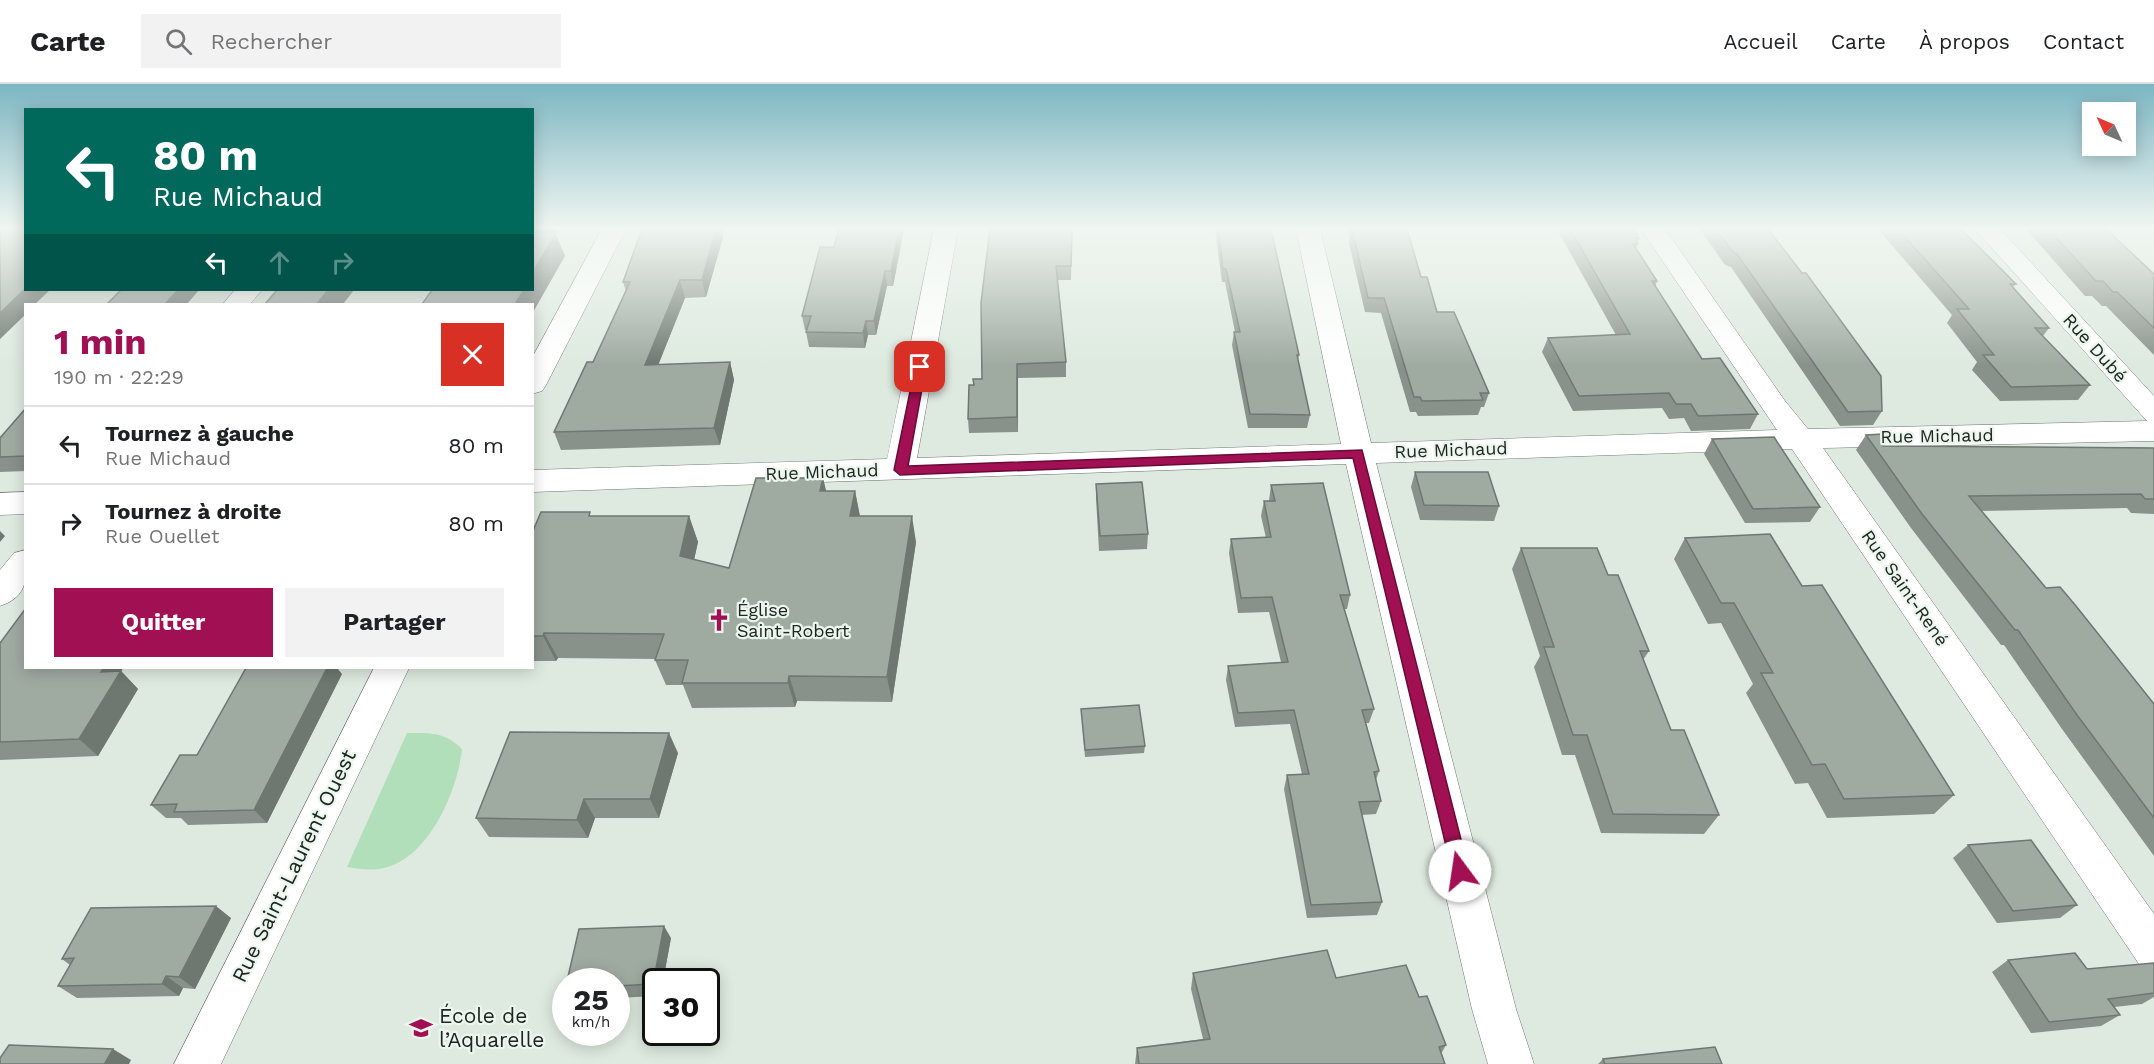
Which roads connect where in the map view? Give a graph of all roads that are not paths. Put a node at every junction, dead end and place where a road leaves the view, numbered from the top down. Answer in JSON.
{"nodes":[{"id":1,"x":590,"y":275,"type":"edge"},
{"id":2,"x":937,"y":275,"type":"edge"},
{"id":3,"x":1318,"y":275,"type":"edge"},
{"id":4,"x":1684,"y":275,"type":"edge"},
{"id":5,"x":2029,"y":275,"type":"edge"},
{"id":6,"x":248,"y":291,"type":"edge"},
{"id":7,"x":237,"y":303,"type":"edge"},
{"id":8,"x":534,"y":381,"type":"edge"},
{"id":9,"x":2154,"y":414,"type":"edge"},
{"id":10,"x":2154,"y":430,"type":"edge"},
{"id":11,"x":1799,"y":439,"type":"junction"},
{"id":12,"x":1358,"y":453,"type":"junction"},
{"id":13,"x":900,"y":470,"type":"junction"},
{"id":14,"x":534,"y":481,"type":"edge"},
{"id":15,"x":24,"y":503,"type":"edge"},
{"id":16,"x":0,"y":504,"type":"edge"},
{"id":17,"x":24,"y":564,"type":"edge"},
{"id":18,"x":0,"y":593,"type":"edge"},
{"id":19,"x":391,"y":669,"type":"edge"},
{"id":20,"x":2154,"y":950,"type":"edge"},
{"id":21,"x":197,"y":1064,"type":"edge"},
{"id":22,"x":1511,"y":1064,"type":"edge"}],
"edges":[{"from":1,"to":8,"type":"street"},
{"from":2,"to":13,"type":"street"},
{"from":3,"to":12,"type":"street"},
{"from":4,"to":11,"type":"street","name":"Rue Saint-René"},
{"from":5,"to":9,"type":"street","name":"Rue Dubé"},
{"from":6,"to":7,"type":"street"},
{"from":10,"to":11,"type":"street","name":"Rue Michaud"},
{"from":11,"to":12,"type":"street","name":"Rue Michaud"},
{"from":11,"to":20,"type":"street","name":"Rue Saint-René"},
{"from":12,"to":13,"type":"street","name":"Rue Michaud"},
{"from":12,"to":22,"type":"street"},
{"from":13,"to":14,"type":"street","name":"Rue Michaud"},
{"from":15,"to":16,"type":"street"},
{"from":17,"to":18,"type":"street"},
{"from":19,"to":21,"type":"street","name":"Rue Saint-Laurent Ouest"}]}
